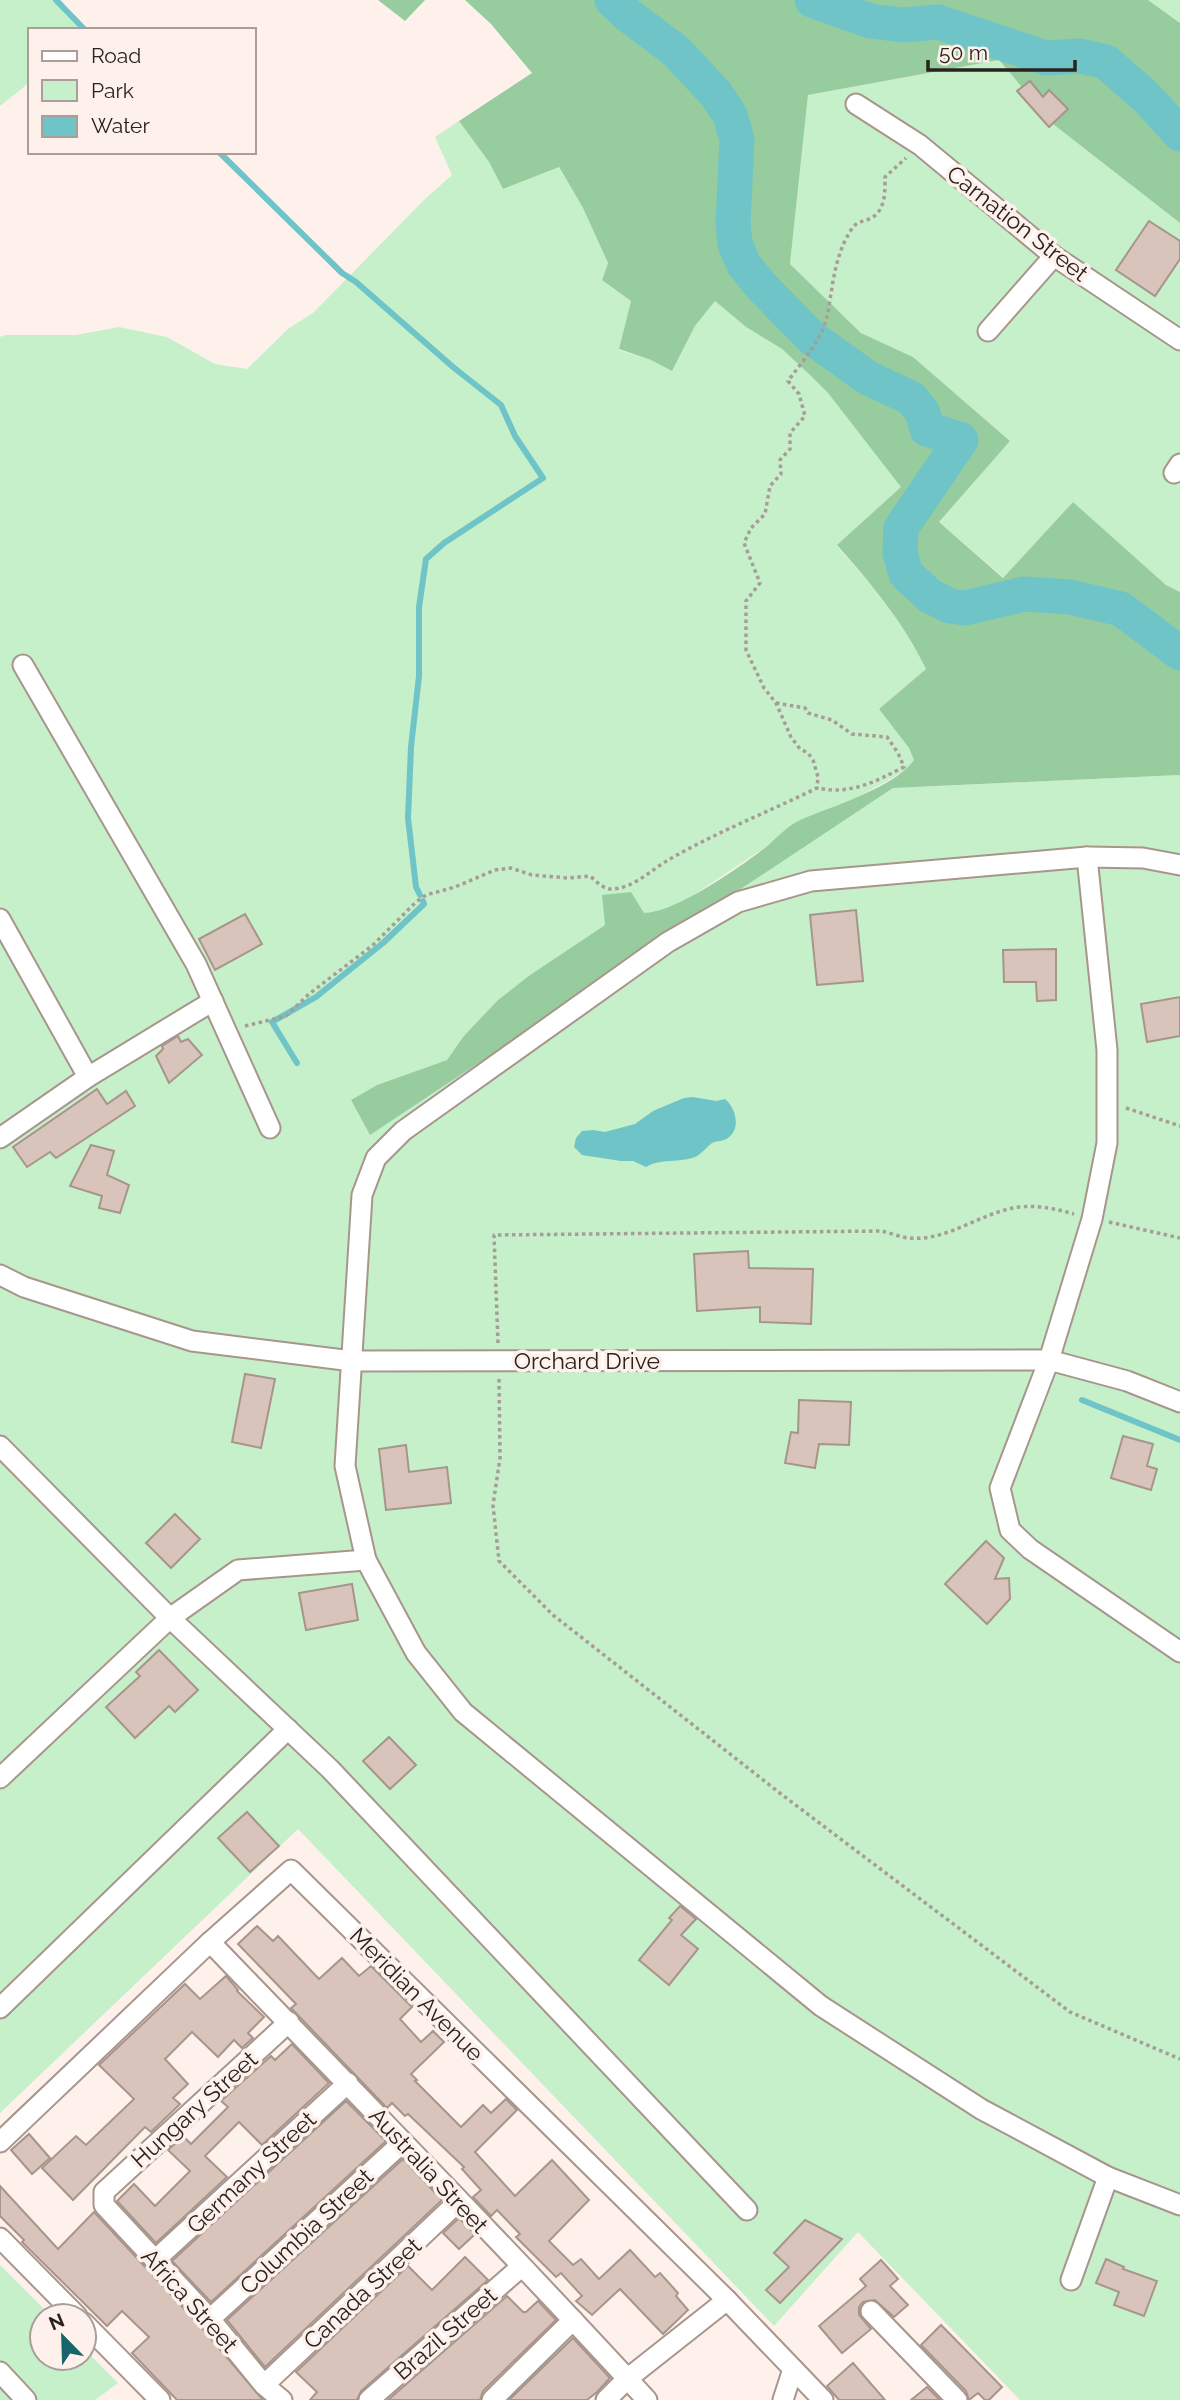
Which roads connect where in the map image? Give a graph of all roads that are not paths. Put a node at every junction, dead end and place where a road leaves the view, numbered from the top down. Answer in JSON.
{"nodes":[{"id":1,"x":856,"y":104,"type":"dead end"},
{"id":2,"x":1054,"y":256,"type":"junction"},
{"id":3,"x":988,"y":331,"type":"dead end"},
{"id":4,"x":1180,"y":340,"type":"edge"},
{"id":5,"x":23,"y":665,"type":"dead end"},
{"id":6,"x":1087,"y":857,"type":"junction"},
{"id":7,"x":1180,"y":865,"type":"edge"},
{"id":8,"x":0,"y":919,"type":"edge"},
{"id":9,"x":213,"y":1001,"type":"junction"},
{"id":10,"x":88,"y":1076,"type":"junction"},
{"id":11,"x":270,"y":1128,"type":"dead end"},
{"id":12,"x":0,"y":1138,"type":"edge"},
{"id":13,"x":0,"y":1275,"type":"edge"},
{"id":14,"x":1049,"y":1360,"type":"junction"},
{"id":15,"x":352,"y":1361,"type":"junction"},
{"id":16,"x":1180,"y":1402,"type":"edge"},
{"id":17,"x":0,"y":1446,"type":"edge"},
{"id":18,"x":366,"y":1560,"type":"junction"},
{"id":19,"x":170,"y":1618,"type":"junction"},
{"id":20,"x":1180,"y":1652,"type":"edge"},
{"id":21,"x":288,"y":1729,"type":"junction"},
{"id":22,"x":0,"y":1779,"type":"edge"},
{"id":23,"x":210,"y":1942,"type":"junction"},
{"id":24,"x":0,"y":2008,"type":"edge"},
{"id":25,"x":289,"y":2022,"type":"junction"},
{"id":26,"x":348,"y":2083,"type":"junction"},
{"id":27,"x":0,"y":2141,"type":"edge"},
{"id":28,"x":402,"y":2143,"type":"junction"},
{"id":29,"x":1108,"y":2177,"type":"junction"},
{"id":30,"x":103,"y":2198,"type":"joint"},
{"id":31,"x":459,"y":2201,"type":"junction"},
{"id":32,"x":1180,"y":2205,"type":"edge"},
{"id":33,"x":747,"y":2210,"type":"dead end"},
{"id":34,"x":0,"y":2238,"type":"edge"},
{"id":35,"x":155,"y":2260,"type":"junction"},
{"id":36,"x":521,"y":2267,"type":"junction"},
{"id":37,"x":1071,"y":2280,"type":"dead end"},
{"id":38,"x":727,"y":2301,"type":"junction"},
{"id":39,"x":63,"y":2302,"type":"edge"},
{"id":40,"x":871,"y":2311,"type":"dead end"},
{"id":41,"x":210,"y":2319,"type":"junction"},
{"id":42,"x":573,"y":2320,"type":"junction"},
{"id":43,"x":98,"y":2337,"type":"edge"},
{"id":44,"x":793,"y":2369,"type":"junction"},
{"id":45,"x":0,"y":2372,"type":"edge"},
{"id":46,"x":627,"y":2379,"type":"junction"},
{"id":47,"x":264,"y":2385,"type":"junction"},
{"id":48,"x":26,"y":2400,"type":"edge"},
{"id":49,"x":160,"y":2400,"type":"edge"},
{"id":50,"x":282,"y":2400,"type":"edge"},
{"id":51,"x":369,"y":2400,"type":"edge"},
{"id":52,"x":492,"y":2400,"type":"edge"},
{"id":53,"x":606,"y":2400,"type":"edge"},
{"id":54,"x":647,"y":2400,"type":"edge"},
{"id":55,"x":783,"y":2400,"type":"edge"},
{"id":56,"x":823,"y":2400,"type":"edge"},
{"id":57,"x":957,"y":2400,"type":"edge"}],
"edges":[{"from":1,"to":2,"type":"street","name":"Carnation Street"},
{"from":2,"to":3,"type":"street"},
{"from":2,"to":4,"type":"street","name":"Carnation Street"},
{"from":5,"to":9,"type":"street"},
{"from":6,"to":7,"type":"street"},
{"from":6,"to":14,"type":"street"},
{"from":6,"to":15,"type":"street"},
{"from":8,"to":10,"type":"street"},
{"from":9,"to":10,"type":"street"},
{"from":9,"to":11,"type":"street"},
{"from":10,"to":12,"type":"street"},
{"from":13,"to":15,"type":"street","name":"Orchard Drive"},
{"from":14,"to":15,"type":"street","name":"Orchard Drive"},
{"from":14,"to":16,"type":"street","name":"Orchard Drive"},
{"from":14,"to":20,"type":"street"},
{"from":15,"to":18,"type":"street"},
{"from":17,"to":19,"type":"street"},
{"from":18,"to":19,"type":"street"},
{"from":18,"to":29,"type":"street"},
{"from":19,"to":21,"type":"street"},
{"from":19,"to":22,"type":"street"},
{"from":21,"to":24,"type":"street"},
{"from":21,"to":33,"type":"street"},
{"from":23,"to":25,"type":"street","name":"Australia Street"},
{"from":23,"to":27,"type":"street","name":"Meridian Avenue"},
{"from":23,"to":38,"type":"street","name":"Meridian Avenue"},
{"from":25,"to":26,"type":"street","name":"Australia Street"},
{"from":25,"to":30,"type":"street","name":"Hungary Street"},
{"from":26,"to":28,"type":"street","name":"Australia Street"},
{"from":26,"to":35,"type":"street","name":"Germany Street"},
{"from":28,"to":31,"type":"street","name":"Australia Street"},
{"from":28,"to":41,"type":"street","name":"Columbia Street"},
{"from":29,"to":32,"type":"street"},
{"from":29,"to":37,"type":"street"},
{"from":30,"to":35,"type":"street","name":"Africa Street"},
{"from":31,"to":36,"type":"street","name":"Australia Street"},
{"from":31,"to":47,"type":"street","name":"Canada Street"},
{"from":34,"to":39,"type":"street"},
{"from":35,"to":41,"type":"street","name":"Africa Street"},
{"from":36,"to":42,"type":"street","name":"Australia Street"},
{"from":36,"to":51,"type":"street","name":"Brazil Street"},
{"from":38,"to":44,"type":"street","name":"Meridian Avenue"},
{"from":38,"to":46,"type":"street"},
{"from":40,"to":57,"type":"street"},
{"from":41,"to":47,"type":"street","name":"Africa Street"},
{"from":42,"to":46,"type":"street","name":"Australia Street"},
{"from":42,"to":52,"type":"street"},
{"from":43,"to":49,"type":"street"},
{"from":44,"to":55,"type":"street"},
{"from":44,"to":56,"type":"street","name":"Meridian Avenue"},
{"from":45,"to":48,"type":"street"},
{"from":46,"to":53,"type":"street"},
{"from":46,"to":54,"type":"street","name":"Australia Street"},
{"from":47,"to":50,"type":"street","name":"Africa Street"}]}
